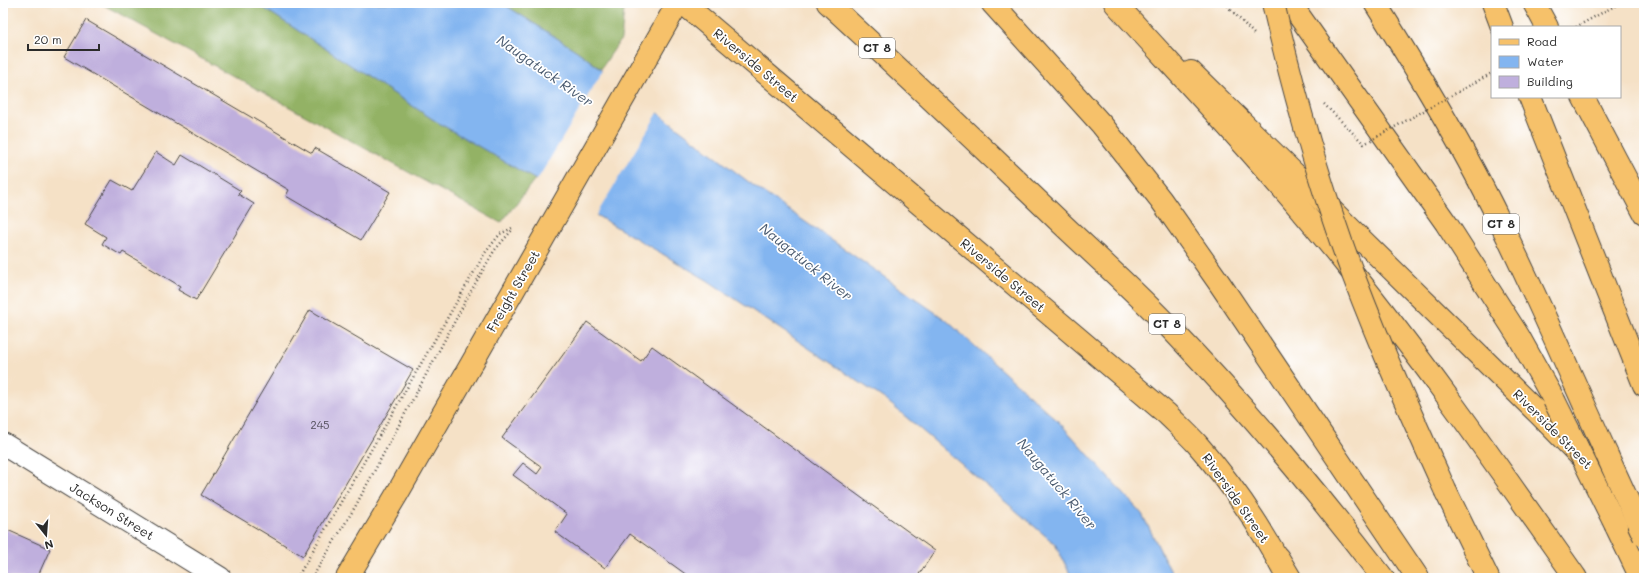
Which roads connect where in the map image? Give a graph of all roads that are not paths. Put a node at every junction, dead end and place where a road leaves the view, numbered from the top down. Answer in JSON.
{"nodes":[{"id":1,"x":678,"y":3,"type":"edge"},
{"id":2,"x":682,"y":3,"type":"edge"},
{"id":3,"x":828,"y":3,"type":"edge"},
{"id":4,"x":992,"y":3,"type":"edge"},
{"id":5,"x":1115,"y":3,"type":"edge"},
{"id":6,"x":1273,"y":3,"type":"edge"},
{"id":7,"x":1290,"y":3,"type":"edge"},
{"id":8,"x":1375,"y":3,"type":"edge"},
{"id":9,"x":1493,"y":3,"type":"edge"},
{"id":10,"x":1534,"y":3,"type":"edge"},
{"id":11,"x":1502,"y":26,"type":"edge"},
{"id":12,"x":1546,"y":26,"type":"edge"},
{"id":13,"x":1530,"y":98,"type":"edge"},
{"id":14,"x":1584,"y":98,"type":"edge"},
{"id":15,"x":1644,"y":212,"type":"edge"},
{"id":16,"x":1644,"y":385,"type":"edge"},
{"id":17,"x":3,"y":444,"type":"edge"},
{"id":18,"x":1644,"y":522,"type":"edge"},
{"id":19,"x":1644,"y":536,"type":"edge"},
{"id":20,"x":220,"y":578,"type":"edge"},
{"id":21,"x":347,"y":578,"type":"edge"},
{"id":22,"x":1289,"y":578,"type":"edge"},
{"id":23,"x":1383,"y":578,"type":"edge"},
{"id":24,"x":1418,"y":578,"type":"edge"},
{"id":25,"x":1488,"y":578,"type":"edge"},
{"id":26,"x":1576,"y":578,"type":"edge"},
{"id":27,"x":1641,"y":578,"type":"edge"}],
"edges":[{"from":1,"to":21,"type":"main road","name":"Freight Street"},
{"from":2,"to":22,"type":"main road","name":"Riverside Street"},
{"from":3,"to":23,"type":"main road","number":"CT 8"},
{"from":4,"to":24,"type":"main road"},
{"from":5,"to":18,"type":"main road","name":"Riverside Street"},
{"from":5,"to":26,"type":"main road"},
{"from":6,"to":25,"type":"main road","bridge":true},
{"from":7,"to":27,"type":"main road","bridge":true},
{"from":8,"to":19,"type":"main road","number":"CT 8","bridge":true},
{"from":9,"to":11,"type":"main road"},
{"from":10,"to":12,"type":"main road"},
{"from":13,"to":16,"type":"main road"},
{"from":14,"to":15,"type":"main road"},
{"from":17,"to":20,"type":"street","name":"Jackson Street"}]}
